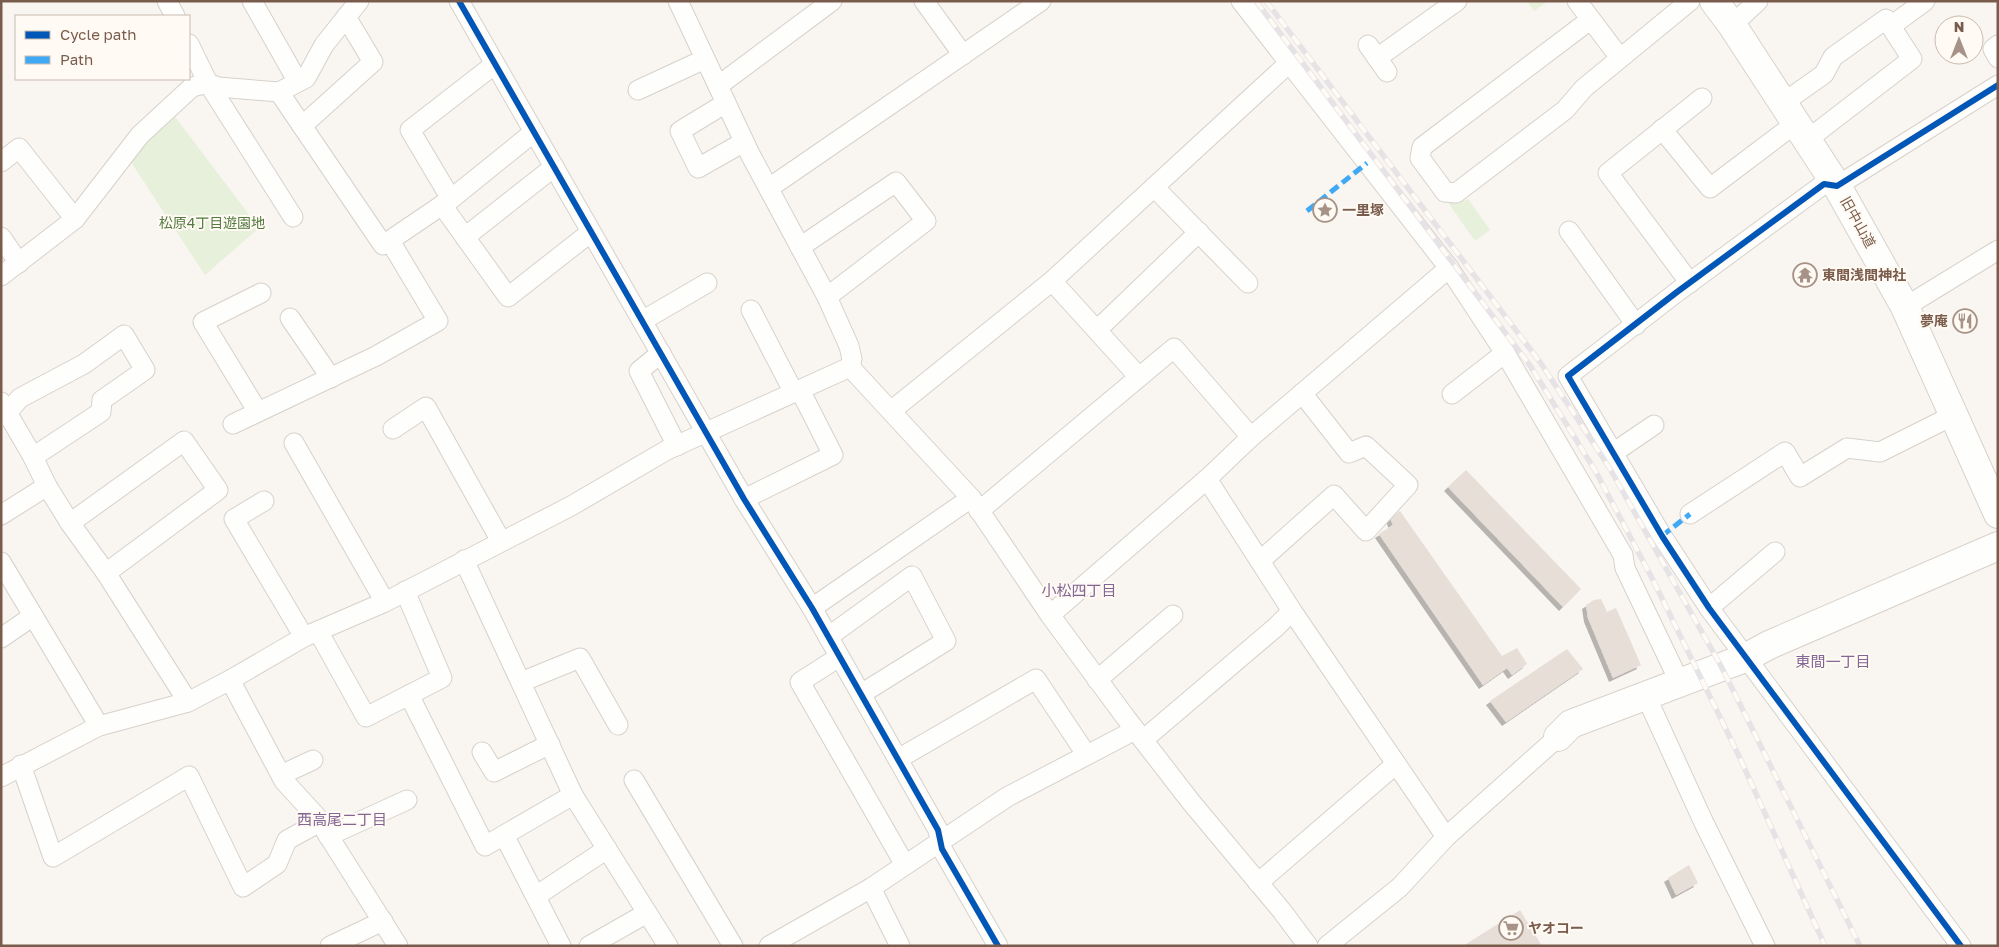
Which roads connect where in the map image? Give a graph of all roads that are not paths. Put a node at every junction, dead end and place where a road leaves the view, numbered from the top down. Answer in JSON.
{"nodes":[{"id":1,"x":167,"y":1,"type":"edge"},
{"id":2,"x":252,"y":1,"type":"edge"},
{"id":3,"x":358,"y":1,"type":"edge"},
{"id":4,"x":459,"y":1,"type":"edge"},
{"id":5,"x":678,"y":1,"type":"edge"},
{"id":6,"x":832,"y":1,"type":"edge"},
{"id":7,"x":924,"y":1,"type":"edge"},
{"id":8,"x":1041,"y":1,"type":"edge"},
{"id":9,"x":1241,"y":1,"type":"edge"},
{"id":10,"x":1457,"y":1,"type":"edge"},
{"id":11,"x":1578,"y":1,"type":"edge"},
{"id":12,"x":1690,"y":1,"type":"edge"},
{"id":13,"x":1714,"y":1,"type":"edge"},
{"id":14,"x":1758,"y":1,"type":"edge"},
{"id":15,"x":1925,"y":1,"type":"edge"},
{"id":16,"x":174,"y":15,"type":"edge"},
{"id":17,"x":346,"y":17,"type":"junction"},
{"id":18,"x":1590,"y":20,"type":"junction"},
{"id":19,"x":1732,"y":25,"type":"junction"},
{"id":20,"x":1891,"y":26,"type":"junction"},
{"id":21,"x":1998,"y":45,"type":"edge"},
{"id":22,"x":190,"y":46,"type":"edge"},
{"id":23,"x":963,"y":55,"type":"junction"},
{"id":24,"x":705,"y":58,"type":"junction"},
{"id":25,"x":1377,"y":58,"type":"dead end"},
{"id":26,"x":1620,"y":58,"type":"junction"},
{"id":27,"x":1998,"y":58,"type":"edge"},
{"id":28,"x":1289,"y":63,"type":"junction"},
{"id":29,"x":495,"y":64,"type":"junction"},
{"id":30,"x":298,"y":82,"type":"junction"},
{"id":31,"x":208,"y":83,"type":"junction"},
{"id":32,"x":1998,"y":84,"type":"edge"},
{"id":33,"x":718,"y":86,"type":"junction"},
{"id":34,"x":638,"y":90,"type":"dead end"},
{"id":35,"x":280,"y":92,"type":"junction"},
{"id":36,"x":1702,"y":98,"type":"dead end"},
{"id":37,"x":726,"y":103,"type":"junction"},
{"id":38,"x":1795,"y":122,"type":"junction"},
{"id":39,"x":302,"y":126,"type":"junction"},
{"id":40,"x":1662,"y":130,"type":"junction"},
{"id":41,"x":534,"y":132,"type":"junction"},
{"id":42,"x":744,"y":142,"type":"junction"},
{"id":43,"x":1,"y":162,"type":"edge"},
{"id":44,"x":554,"y":167,"type":"junction"},
{"id":45,"x":1154,"y":186,"type":"junction"},
{"id":46,"x":1838,"y":186,"type":"junction"},
{"id":47,"x":769,"y":188,"type":"junction"},
{"id":48,"x":447,"y":202,"type":"junction"},
{"id":49,"x":293,"y":217,"type":"dead end"},
{"id":50,"x":75,"y":219,"type":"junction"},
{"id":51,"x":1570,"y":231,"type":"dead end"},
{"id":52,"x":591,"y":232,"type":"junction"},
{"id":53,"x":1199,"y":232,"type":"junction"},
{"id":54,"x":465,"y":236,"type":"junction"},
{"id":55,"x":1,"y":237,"type":"edge"},
{"id":56,"x":390,"y":241,"type":"junction"},
{"id":57,"x":800,"y":247,"type":"junction"},
{"id":58,"x":1998,"y":250,"type":"edge"},
{"id":59,"x":19,"y":263,"type":"junction"},
{"id":60,"x":1449,"y":268,"type":"junction"},
{"id":61,"x":1,"y":276,"type":"edge"},
{"id":62,"x":1052,"y":281,"type":"junction"},
{"id":63,"x":707,"y":283,"type":"dead end"},
{"id":64,"x":1248,"y":283,"type":"dead end"},
{"id":65,"x":1690,"y":283,"type":"junction"},
{"id":66,"x":261,"y":293,"type":"dead end"},
{"id":67,"x":827,"y":297,"type":"junction"},
{"id":68,"x":1905,"y":308,"type":"junction"},
{"id":69,"x":750,"y":310,"type":"dead end"},
{"id":70,"x":290,"y":318,"type":"dead end"},
{"id":71,"x":642,"y":321,"type":"junction"},
{"id":72,"x":1636,"y":325,"type":"junction"},
{"id":73,"x":1097,"y":330,"type":"junction"},
{"id":74,"x":661,"y":353,"type":"junction"},
{"id":75,"x":1505,"y":353,"type":"junction"},
{"id":76,"x":850,"y":367,"type":"junction"},
{"id":77,"x":1139,"y":377,"type":"junction"},
{"id":78,"x":331,"y":378,"type":"junction"},
{"id":79,"x":797,"y":391,"type":"junction"},
{"id":80,"x":1302,"y":393,"type":"junction"},
{"id":81,"x":1452,"y":394,"type":"dead end"},
{"id":82,"x":4,"y":410,"type":"edge"},
{"id":83,"x":891,"y":411,"type":"junction"},
{"id":84,"x":258,"y":412,"type":"junction"},
{"id":85,"x":1954,"y":415,"type":"junction"},
{"id":86,"x":233,"y":424,"type":"dead end"},
{"id":87,"x":1654,"y":425,"type":"dead end"},
{"id":88,"x":393,"y":429,"type":"dead end"},
{"id":89,"x":706,"y":432,"type":"junction"},
{"id":90,"x":1251,"y":437,"type":"junction"},
{"id":91,"x":294,"y":443,"type":"dead end"},
{"id":92,"x":677,"y":446,"type":"junction"},
{"id":93,"x":1613,"y":453,"type":"junction"},
{"id":94,"x":33,"y":457,"type":"junction"},
{"id":95,"x":1207,"y":479,"type":"junction"},
{"id":96,"x":47,"y":486,"type":"junction"},
{"id":97,"x":744,"y":499,"type":"junction"},
{"id":98,"x":264,"y":501,"type":"dead end"},
{"id":99,"x":975,"y":504,"type":"junction"},
{"id":100,"x":1690,"y":514,"type":"dead end"},
{"id":101,"x":1998,"y":514,"type":"edge"},
{"id":102,"x":1,"y":515,"type":"edge"},
{"id":103,"x":70,"y":523,"type":"junction"},
{"id":104,"x":501,"y":541,"type":"junction"},
{"id":105,"x":1998,"y":546,"type":"edge"},
{"id":106,"x":1775,"y":552,"type":"dead end"},
{"id":107,"x":464,"y":560,"type":"junction"},
{"id":108,"x":1260,"y":561,"type":"junction"},
{"id":109,"x":1,"y":562,"type":"edge"},
{"id":110,"x":106,"y":573,"type":"junction"},
{"id":111,"x":405,"y":591,"type":"junction"},
{"id":112,"x":385,"y":602,"type":"junction"},
{"id":113,"x":812,"y":608,"type":"junction"},
{"id":114,"x":1709,"y":608,"type":"junction"},
{"id":115,"x":1292,"y":611,"type":"junction"},
{"id":116,"x":1050,"y":615,"type":"junction"},
{"id":117,"x":1173,"y":615,"type":"dead end"},
{"id":118,"x":33,"y":616,"type":"junction"},
{"id":119,"x":311,"y":634,"type":"junction"},
{"id":120,"x":828,"y":637,"type":"junction"},
{"id":121,"x":1,"y":638,"type":"edge"},
{"id":122,"x":840,"y":657,"type":"junction"},
{"id":123,"x":1745,"y":658,"type":"junction"},
{"id":124,"x":230,"y":680,"type":"junction"},
{"id":125,"x":1097,"y":680,"type":"junction"},
{"id":126,"x":521,"y":682,"type":"junction"},
{"id":127,"x":1680,"y":683,"type":"junction"},
{"id":128,"x":861,"y":694,"type":"junction"},
{"id":129,"x":409,"y":695,"type":"junction"},
{"id":130,"x":1646,"y":696,"type":"junction"},
{"id":131,"x":188,"y":702,"type":"junction"},
{"id":132,"x":618,"y":725,"type":"dead end"},
{"id":133,"x":99,"y":726,"type":"junction"},
{"id":134,"x":1139,"y":735,"type":"junction"},
{"id":135,"x":1558,"y":737,"type":"joint"},
{"id":136,"x":550,"y":744,"type":"junction"},
{"id":137,"x":482,"y":752,"type":"dead end"},
{"id":138,"x":1086,"y":754,"type":"junction"},
{"id":139,"x":313,"y":760,"type":"dead end"},
{"id":140,"x":898,"y":760,"type":"junction"},
{"id":141,"x":1396,"y":764,"type":"junction"},
{"id":142,"x":21,"y":765,"type":"junction"},
{"id":143,"x":281,"y":776,"type":"junction"},
{"id":144,"x":1,"y":777,"type":"edge"},
{"id":145,"x":634,"y":780,"type":"dead end"},
{"id":146,"x":573,"y":795,"type":"junction"},
{"id":147,"x":407,"y":800,"type":"dead end"},
{"id":148,"x":324,"y":829,"type":"junction"},
{"id":149,"x":504,"y":835,"type":"junction"},
{"id":150,"x":1446,"y":837,"type":"junction"},
{"id":151,"x":940,"y":840,"type":"junction"},
{"id":152,"x":607,"y":849,"type":"junction"},
{"id":153,"x":905,"y":866,"type":"junction"},
{"id":154,"x":1258,"y":883,"type":"junction"},
{"id":155,"x":871,"y":888,"type":"junction"},
{"id":156,"x":536,"y":896,"type":"junction"},
{"id":157,"x":647,"y":913,"type":"junction"},
{"id":158,"x":382,"y":921,"type":"junction"},
{"id":159,"x":330,"y":946,"type":"edge"},
{"id":160,"x":398,"y":946,"type":"edge"},
{"id":161,"x":561,"y":946,"type":"edge"},
{"id":162,"x":589,"y":946,"type":"edge"},
{"id":163,"x":668,"y":946,"type":"edge"},
{"id":164,"x":733,"y":946,"type":"edge"},
{"id":165,"x":768,"y":946,"type":"edge"},
{"id":166,"x":900,"y":946,"type":"edge"},
{"id":167,"x":998,"y":946,"type":"edge"},
{"id":168,"x":1308,"y":946,"type":"edge"},
{"id":169,"x":1327,"y":946,"type":"edge"},
{"id":170,"x":1765,"y":946,"type":"edge"},
{"id":171,"x":1961,"y":946,"type":"edge"}],
"edges":[{"from":1,"to":16,"type":"street"},
{"from":2,"to":30,"type":"street"},
{"from":3,"to":17,"type":"street"},
{"from":4,"to":29,"type":"street"},
{"from":5,"to":24,"type":"street"},
{"from":6,"to":33,"type":"street"},
{"from":7,"to":23,"type":"street"},
{"from":8,"to":23,"type":"street"},
{"from":9,"to":28,"type":"street"},
{"from":10,"to":25,"type":"street"},
{"from":11,"to":18,"type":"street"},
{"from":12,"to":26,"type":"street"},
{"from":13,"to":19,"type":"main road","name":"旧中山道"},
{"from":14,"to":19,"type":"street"},
{"from":15,"to":20,"type":"street"},
{"from":17,"to":30,"type":"street"},
{"from":17,"to":39,"type":"street"},
{"from":18,"to":26,"type":"street"},
{"from":18,"to":26,"type":"street"},
{"from":19,"to":38,"type":"main road","name":"旧中山道"},
{"from":20,"to":38,"type":"street"},
{"from":20,"to":38,"type":"street"},
{"from":21,"to":27,"type":"street"},
{"from":22,"to":31,"type":"street"},
{"from":23,"to":47,"type":"street"},
{"from":24,"to":33,"type":"street"},
{"from":24,"to":34,"type":"street"},
{"from":28,"to":45,"type":"street"},
{"from":28,"to":60,"type":"street"},
{"from":29,"to":41,"type":"street"},
{"from":29,"to":48,"type":"street"},
{"from":30,"to":35,"type":"street"},
{"from":31,"to":35,"type":"street"},
{"from":31,"to":49,"type":"street"},
{"from":31,"to":50,"type":"street"},
{"from":32,"to":46,"type":"street"},
{"from":33,"to":37,"type":"street"},
{"from":35,"to":39,"type":"street"},
{"from":36,"to":40,"type":"street"},
{"from":37,"to":42,"type":"street"},
{"from":37,"to":42,"type":"street"},
{"from":38,"to":40,"type":"street"},
{"from":38,"to":46,"type":"main road","name":"旧中山道"},
{"from":39,"to":56,"type":"street"},
{"from":40,"to":65,"type":"street"},
{"from":41,"to":44,"type":"street"},
{"from":41,"to":48,"type":"street"},
{"from":42,"to":47,"type":"street"},
{"from":43,"to":50,"type":"street"},
{"from":44,"to":52,"type":"street"},
{"from":44,"to":54,"type":"street"},
{"from":45,"to":53,"type":"street"},
{"from":45,"to":62,"type":"street"},
{"from":46,"to":65,"type":"street"},
{"from":46,"to":68,"type":"main road","name":"旧中山道"},
{"from":47,"to":57,"type":"street"},
{"from":48,"to":54,"type":"street"},
{"from":48,"to":56,"type":"street"},
{"from":50,"to":59,"type":"street"},
{"from":51,"to":72,"type":"street"},
{"from":52,"to":54,"type":"street"},
{"from":52,"to":71,"type":"street"},
{"from":53,"to":64,"type":"street"},
{"from":53,"to":73,"type":"street"},
{"from":55,"to":59,"type":"street"},
{"from":56,"to":78,"type":"street"},
{"from":57,"to":67,"type":"street"},
{"from":57,"to":67,"type":"street"},
{"from":58,"to":68,"type":"street"},
{"from":59,"to":61,"type":"street"},
{"from":60,"to":75,"type":"street"},
{"from":60,"to":80,"type":"street"},
{"from":62,"to":73,"type":"street"},
{"from":62,"to":83,"type":"street"},
{"from":63,"to":71,"type":"street"},
{"from":65,"to":72,"type":"street"},
{"from":66,"to":84,"type":"street"},
{"from":67,"to":76,"type":"street"},
{"from":68,"to":85,"type":"main road","name":"旧中山道"},
{"from":69,"to":79,"type":"street"},
{"from":70,"to":78,"type":"street"},
{"from":71,"to":74,"type":"street"},
{"from":72,"to":93,"type":"street"},
{"from":73,"to":77,"type":"street"},
{"from":74,"to":89,"type":"street"},
{"from":74,"to":92,"type":"street"},
{"from":75,"to":81,"type":"street"},
{"from":75,"to":127,"type":"street"},
{"from":76,"to":79,"type":"street"},
{"from":76,"to":83,"type":"street"},
{"from":77,"to":90,"type":"street"},
{"from":77,"to":99,"type":"street"},
{"from":78,"to":84,"type":"street"},
{"from":79,"to":89,"type":"street"},
{"from":79,"to":97,"type":"street"},
{"from":80,"to":90,"type":"street"},
{"from":80,"to":108,"type":"street"},
{"from":82,"to":94,"type":"street"},
{"from":82,"to":94,"type":"street"},
{"from":83,"to":99,"type":"street"},
{"from":84,"to":86,"type":"street"},
{"from":85,"to":100,"type":"street"},
{"from":85,"to":101,"type":"main road","name":"旧中山道"},
{"from":87,"to":93,"type":"street"},
{"from":88,"to":104,"type":"street"},
{"from":89,"to":92,"type":"street"},
{"from":89,"to":97,"type":"street"},
{"from":90,"to":95,"type":"street"},
{"from":91,"to":112,"type":"street"},
{"from":92,"to":104,"type":"street"},
{"from":93,"to":114,"type":"street"},
{"from":94,"to":96,"type":"street"},
{"from":95,"to":108,"type":"street"},
{"from":95,"to":116,"type":"street"},
{"from":96,"to":102,"type":"street"},
{"from":96,"to":103,"type":"street"},
{"from":97,"to":113,"type":"street"},
{"from":98,"to":119,"type":"street"},
{"from":99,"to":113,"type":"street"},
{"from":99,"to":116,"type":"street"},
{"from":103,"to":110,"type":"street"},
{"from":103,"to":110,"type":"street"},
{"from":104,"to":107,"type":"street"},
{"from":105,"to":123,"type":"main road"},
{"from":106,"to":114,"type":"street"},
{"from":107,"to":111,"type":"street"},
{"from":107,"to":126,"type":"street"},
{"from":108,"to":115,"type":"street"},
{"from":109,"to":118,"type":"street"},
{"from":110,"to":131,"type":"street"},
{"from":111,"to":112,"type":"street"},
{"from":111,"to":129,"type":"street"},
{"from":112,"to":119,"type":"street"},
{"from":113,"to":120,"type":"street"},
{"from":114,"to":123,"type":"street"},
{"from":115,"to":134,"type":"street"},
{"from":115,"to":141,"type":"street"},
{"from":116,"to":125,"type":"street"},
{"from":117,"to":125,"type":"street"},
{"from":118,"to":121,"type":"street"},
{"from":118,"to":133,"type":"street"},
{"from":119,"to":124,"type":"street"},
{"from":119,"to":129,"type":"street"},
{"from":120,"to":122,"type":"street"},
{"from":120,"to":128,"type":"street"},
{"from":122,"to":128,"type":"street"},
{"from":122,"to":153,"type":"street"},
{"from":123,"to":127,"type":"main road"},
{"from":123,"to":171,"type":"street"},
{"from":124,"to":131,"type":"street"},
{"from":124,"to":143,"type":"street"},
{"from":125,"to":134,"type":"street"},
{"from":126,"to":132,"type":"street"},
{"from":126,"to":136,"type":"street"},
{"from":127,"to":130,"type":"main road"},
{"from":128,"to":140,"type":"street"},
{"from":129,"to":149,"type":"street"},
{"from":130,"to":135,"type":"main road"},
{"from":130,"to":170,"type":"street"},
{"from":131,"to":133,"type":"street"},
{"from":133,"to":142,"type":"street"},
{"from":134,"to":138,"type":"street"},
{"from":134,"to":154,"type":"street"},
{"from":135,"to":150,"type":"street"},
{"from":136,"to":137,"type":"street"},
{"from":136,"to":146,"type":"street"},
{"from":138,"to":140,"type":"street"},
{"from":138,"to":151,"type":"street"},
{"from":139,"to":143,"type":"street"},
{"from":140,"to":151,"type":"street"},
{"from":141,"to":150,"type":"street"},
{"from":141,"to":154,"type":"street"},
{"from":142,"to":144,"type":"street"},
{"from":142,"to":148,"type":"street"},
{"from":143,"to":148,"type":"street"},
{"from":145,"to":164,"type":"street"},
{"from":146,"to":149,"type":"street"},
{"from":146,"to":152,"type":"street"},
{"from":147,"to":148,"type":"street"},
{"from":148,"to":158,"type":"street"},
{"from":149,"to":156,"type":"street"},
{"from":150,"to":169,"type":"street"},
{"from":151,"to":153,"type":"street"},
{"from":151,"to":167,"type":"street"},
{"from":152,"to":156,"type":"street"},
{"from":152,"to":157,"type":"street"},
{"from":153,"to":155,"type":"street"},
{"from":154,"to":168,"type":"street"},
{"from":155,"to":165,"type":"street"},
{"from":155,"to":166,"type":"street"},
{"from":156,"to":161,"type":"street"},
{"from":157,"to":162,"type":"street"},
{"from":157,"to":163,"type":"street"},
{"from":158,"to":159,"type":"street"},
{"from":158,"to":160,"type":"street"}]}
